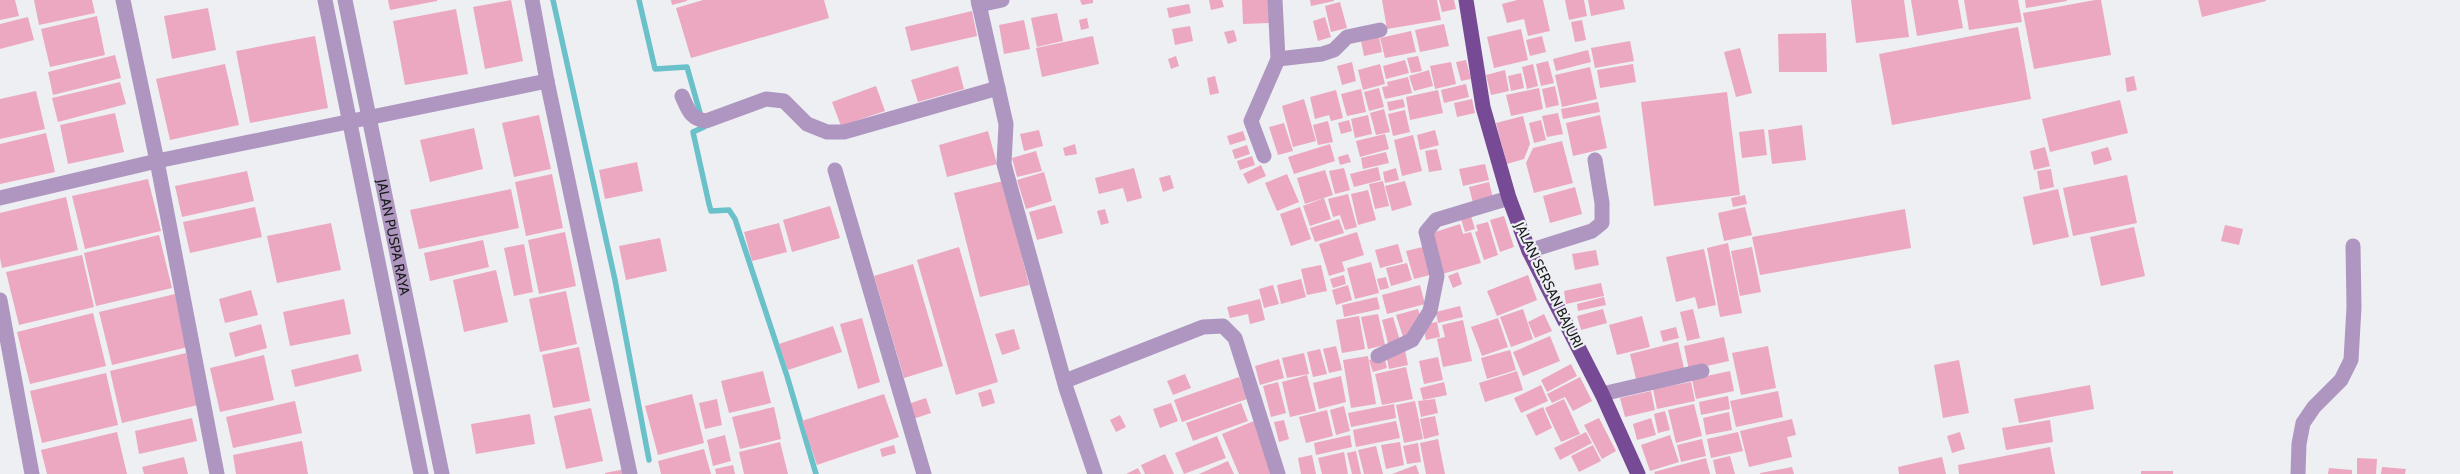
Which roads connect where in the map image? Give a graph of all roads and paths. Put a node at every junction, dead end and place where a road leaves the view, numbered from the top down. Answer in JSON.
{"nodes":[{"id":1,"x":123,"y":0,"type":"edge"},
{"id":2,"x":325,"y":0,"type":"edge"},
{"id":3,"x":345,"y":0,"type":"edge"},
{"id":4,"x":532,"y":0,"type":"edge"},
{"id":5,"x":1002,"y":0,"type":"edge"},
{"id":6,"x":1275,"y":0,"type":"edge"},
{"id":7,"x":1466,"y":0,"type":"edge"},
{"id":8,"x":978,"y":3,"type":"edge"},
{"id":9,"x":1380,"y":30,"type":"dead end"},
{"id":10,"x":1278,"y":59,"type":"junction"},
{"id":11,"x":547,"y":81,"type":"junction"},
{"id":12,"x":998,"y":88,"type":"junction"},
{"id":13,"x":682,"y":96,"type":"dead end"},
{"id":14,"x":369,"y":117,"type":"junction"},
{"id":15,"x":350,"y":120,"type":"junction"},
{"id":16,"x":1264,"y":156,"type":"dead end"},
{"id":17,"x":1594,"y":160,"type":"dead end"},
{"id":18,"x":157,"y":161,"type":"junction"},
{"id":19,"x":835,"y":170,"type":"dead end"},
{"id":20,"x":0,"y":198,"type":"edge"},
{"id":21,"x":1508,"y":198,"type":"junction"},
{"id":22,"x":2353,"y":246,"type":"dead end"},
{"id":23,"x":1529,"y":251,"type":"junction"},
{"id":24,"x":0,"y":300,"type":"edge"},
{"id":25,"x":1378,"y":356,"type":"dead end"},
{"id":26,"x":1702,"y":371,"type":"dead end"},
{"id":27,"x":1065,"y":381,"type":"junction"},
{"id":28,"x":1602,"y":394,"type":"junction"},
{"id":29,"x":32,"y":474,"type":"edge"},
{"id":30,"x":217,"y":474,"type":"edge"},
{"id":31,"x":421,"y":474,"type":"edge"},
{"id":32,"x":442,"y":474,"type":"edge"},
{"id":33,"x":630,"y":474,"type":"edge"},
{"id":34,"x":924,"y":474,"type":"edge"},
{"id":35,"x":1095,"y":474,"type":"edge"},
{"id":36,"x":1278,"y":474,"type":"edge"},
{"id":37,"x":1638,"y":474,"type":"edge"},
{"id":38,"x":2298,"y":474,"type":"edge"}],
"edges":[{"from":1,"to":18,"type":"street"},
{"from":2,"to":15,"type":"street","name":"JALAN PUSPA RAYA"},
{"from":3,"to":14,"type":"street","name":"JALAN PUSPA RAYA"},
{"from":4,"to":11,"type":"street"},
{"from":5,"to":8,"type":"street"},
{"from":6,"to":10,"type":"street"},
{"from":7,"to":21,"type":"main road","name":"JALAN SERSAN BAJURI"},
{"from":8,"to":12,"type":"street"},
{"from":9,"to":10,"type":"street"},
{"from":10,"to":16,"type":"street"},
{"from":11,"to":14,"type":"street"},
{"from":11,"to":33,"type":"street"},
{"from":12,"to":13,"type":"street"},
{"from":12,"to":27,"type":"street"},
{"from":14,"to":15,"type":"street"},
{"from":14,"to":32,"type":"street","name":"JALAN PUSPA RAYA"},
{"from":15,"to":18,"type":"street"},
{"from":15,"to":31,"type":"street","name":"JALAN PUSPA RAYA"},
{"from":17,"to":23,"type":"street"},
{"from":18,"to":20,"type":"street"},
{"from":18,"to":30,"type":"street"},
{"from":19,"to":34,"type":"street"},
{"from":21,"to":23,"type":"main road","name":"JALAN SERSAN BAJURI"},
{"from":21,"to":25,"type":"street"},
{"from":22,"to":38,"type":"street"},
{"from":23,"to":28,"type":"main road","name":"JALAN SERSAN BAJURI"},
{"from":24,"to":29,"type":"street"},
{"from":26,"to":28,"type":"street"},
{"from":27,"to":35,"type":"street"},
{"from":27,"to":36,"type":"street"},
{"from":28,"to":37,"type":"main road","name":"JALAN SERSAN BAJURI"}]}
